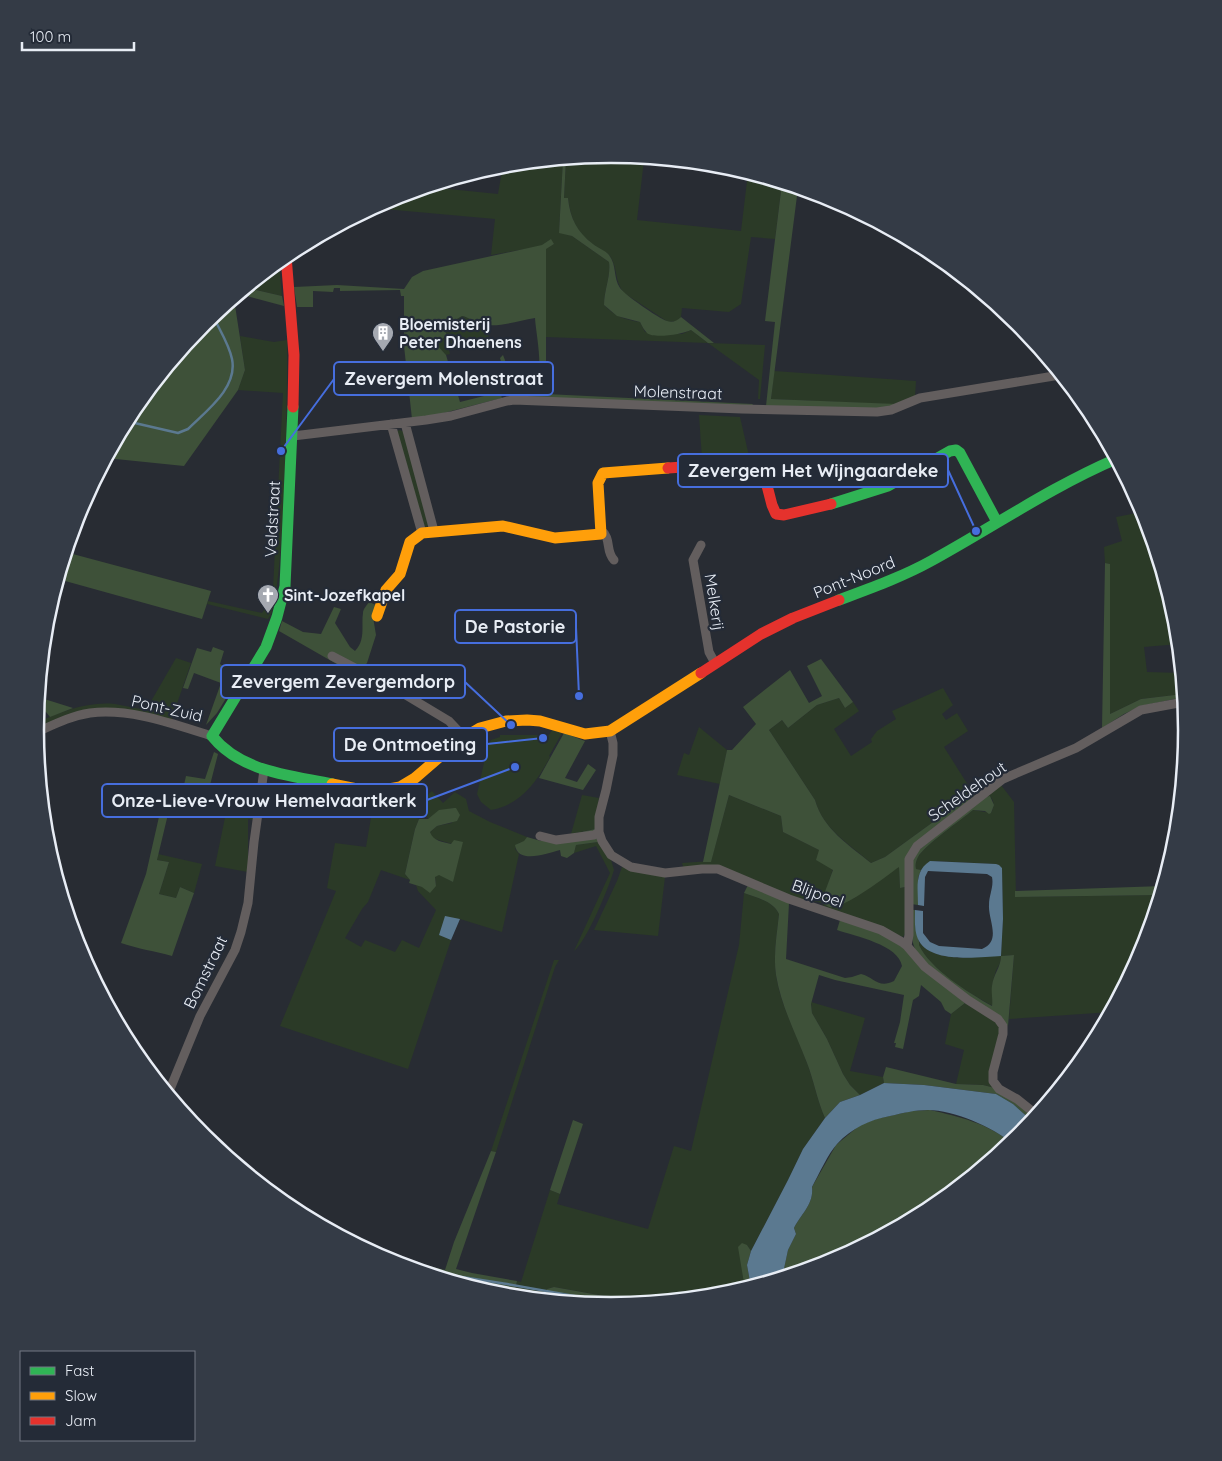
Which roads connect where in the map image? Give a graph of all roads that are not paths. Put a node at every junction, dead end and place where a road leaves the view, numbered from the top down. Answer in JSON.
{"nodes":[{"id":1,"x":287,"y":265,"type":"edge"},
{"id":2,"x":1054,"y":376,"type":"edge"},
{"id":3,"x":405,"y":423,"type":"junction"},
{"id":4,"x":391,"y":424,"type":"junction"},
{"id":5,"x":293,"y":436,"type":"junction"},
{"id":6,"x":1110,"y":462,"type":"edge"},
{"id":7,"x":997,"y":522,"type":"junction"},
{"id":8,"x":601,"y":530,"type":"junction"},
{"id":9,"x":434,"y":532,"type":"junction"},
{"id":10,"x":422,"y":533,"type":"junction"},
{"id":11,"x":701,"y":545,"type":"dead end"},
{"id":12,"x":614,"y":560,"type":"dead end"},
{"id":13,"x":376,"y":616,"type":"dead end"},
{"id":14,"x":332,"y":656,"type":"dead end"},
{"id":15,"x":715,"y":663,"type":"junction"},
{"id":16,"x":1177,"y":703,"type":"edge"},
{"id":17,"x":44,"y":729,"type":"edge"},
{"id":18,"x":610,"y":731,"type":"junction"},
{"id":19,"x":212,"y":736,"type":"junction"},
{"id":20,"x":464,"y":736,"type":"junction"},
{"id":21,"x":264,"y":770,"type":"junction"},
{"id":22,"x":599,"y":832,"type":"junction"},
{"id":23,"x":540,"y":836,"type":"dead end"},
{"id":24,"x":907,"y":946,"type":"junction"},
{"id":25,"x":171,"y":1088,"type":"edge"},
{"id":26,"x":1032,"y":1111,"type":"edge"}],
"edges":[{"from":1,"to":5,"type":"street","name":"Veldstraat"},
{"from":2,"to":3,"type":"street","name":"Molenstraat"},
{"from":3,"to":4,"type":"street","name":"Molenstraat"},
{"from":3,"to":9,"type":"street"},
{"from":4,"to":5,"type":"street","name":"Molenstraat"},
{"from":4,"to":10,"type":"street"},
{"from":5,"to":19,"type":"street","name":"Veldstraat"},
{"from":6,"to":7,"type":"street","name":"Pont-Noord"},
{"from":7,"to":8,"type":"street"},
{"from":7,"to":15,"type":"street","name":"Pont-Noord"},
{"from":8,"to":9,"type":"street"},
{"from":8,"to":12,"type":"street"},
{"from":9,"to":10,"type":"street"},
{"from":10,"to":13,"type":"street"},
{"from":11,"to":15,"type":"street","name":"Melkerij"},
{"from":14,"to":20,"type":"street"},
{"from":15,"to":18,"type":"street","name":"Pont-Noord"},
{"from":16,"to":24,"type":"street","name":"Scheldehout"},
{"from":17,"to":19,"type":"street","name":"Pont-Zuid"},
{"from":18,"to":20,"type":"street"},
{"from":18,"to":22,"type":"street"},
{"from":19,"to":21,"type":"street","name":"Pont-Zuid"},
{"from":20,"to":21,"type":"street","name":"Pont-Zuid"},
{"from":21,"to":25,"type":"street","name":"Bomstraat"},
{"from":22,"to":23,"type":"street"},
{"from":22,"to":24,"type":"street","name":"Blijpoel"},
{"from":24,"to":26,"type":"street","name":"Blijpoel"}]}
